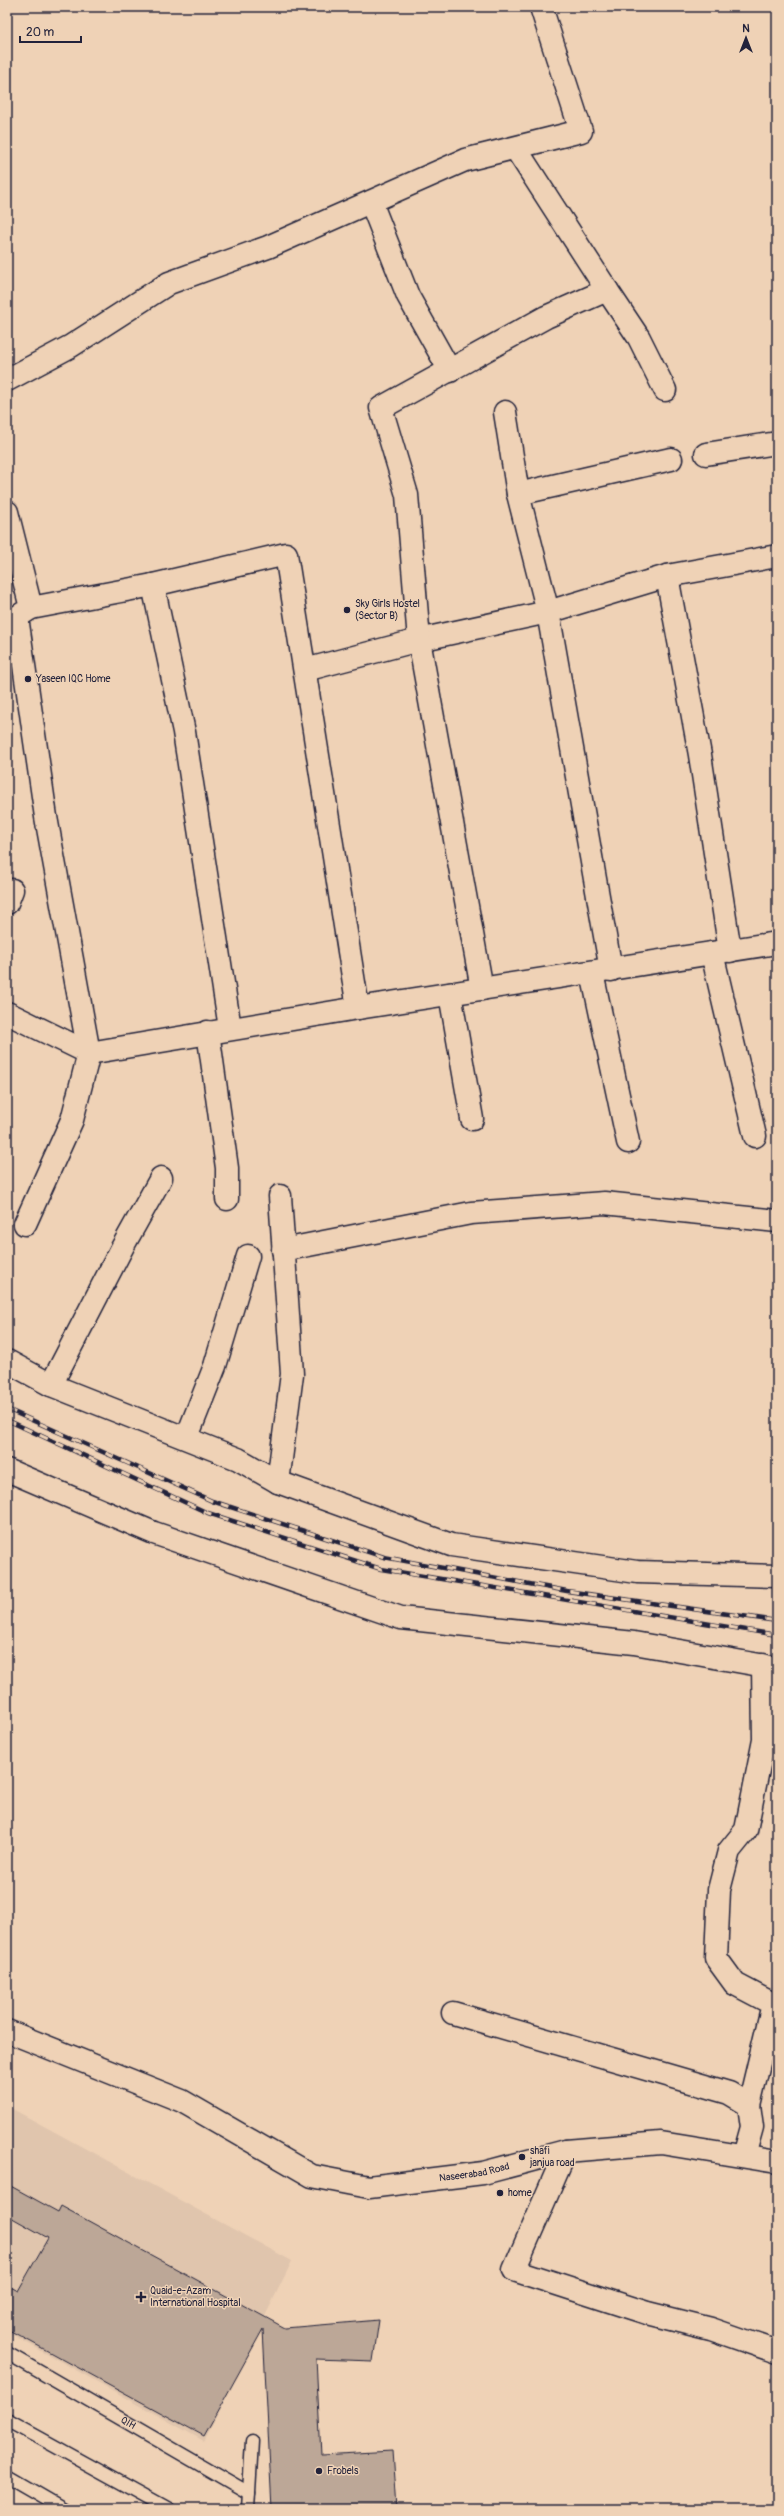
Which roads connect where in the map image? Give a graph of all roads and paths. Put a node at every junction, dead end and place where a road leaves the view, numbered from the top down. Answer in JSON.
{"nodes":[{"id":1,"x":541,"y":7,"type":"edge"},
{"id":2,"x":516,"y":148,"type":"junction"},
{"id":3,"x":371,"y":202,"type":"junction"},
{"id":4,"x":607,"y":290,"type":"junction"},
{"id":5,"x":450,"y":371,"type":"junction"},
{"id":6,"x":7,"y":380,"type":"edge"},
{"id":7,"x":665,"y":390,"type":"dead end"},
{"id":8,"x":505,"y":412,"type":"dead end"},
{"id":9,"x":777,"y":443,"type":"edge"},
{"id":10,"x":706,"y":454,"type":"dead end"},
{"id":11,"x":671,"y":459,"type":"dead end"},
{"id":12,"x":518,"y":494,"type":"junction"},
{"id":13,"x":7,"y":512,"type":"edge"},
{"id":14,"x":777,"y":556,"type":"edge"},
{"id":15,"x":667,"y":576,"type":"junction"},
{"id":16,"x":153,"y":585,"type":"junction"},
{"id":17,"x":31,"y":608,"type":"junction"},
{"id":18,"x":548,"y":612,"type":"junction"},
{"id":19,"x":419,"y":640,"type":"junction"},
{"id":20,"x":304,"y":670,"type":"junction"},
{"id":21,"x":777,"y":943,"type":"edge"},
{"id":22,"x":721,"y":952,"type":"junction"},
{"id":23,"x":602,"y":971,"type":"junction"},
{"id":24,"x":482,"y":990,"type":"junction"},
{"id":25,"x":450,"y":994,"type":"junction"},
{"id":26,"x":358,"y":1008,"type":"junction"},
{"id":27,"x":7,"y":1013,"type":"edge"},
{"id":28,"x":230,"y":1028,"type":"junction"},
{"id":29,"x":208,"y":1032,"type":"junction"},
{"id":30,"x":89,"y":1052,"type":"junction"},
{"id":31,"x":472,"y":1119,"type":"dead end"},
{"id":32,"x":755,"y":1136,"type":"dead end"},
{"id":33,"x":628,"y":1142,"type":"dead end"},
{"id":34,"x":161,"y":1178,"type":"dead end"},
{"id":35,"x":280,"y":1196,"type":"dead end"},
{"id":36,"x":227,"y":1199,"type":"dead end"},
{"id":37,"x":777,"y":1221,"type":"edge"},
{"id":38,"x":26,"y":1224,"type":"dead end"},
{"id":39,"x":283,"y":1250,"type":"junction"},
{"id":40,"x":248,"y":1256,"type":"dead end"},
{"id":41,"x":7,"y":1360,"type":"edge"},
{"id":42,"x":51,"y":1385,"type":"junction"},
{"id":43,"x":187,"y":1437,"type":"junction"},
{"id":44,"x":7,"y":1470,"type":"edge"},
{"id":45,"x":278,"y":1482,"type":"junction"},
{"id":46,"x":777,"y":1576,"type":"edge"},
{"id":47,"x":770,"y":1667,"type":"edge"},
{"id":48,"x":453,"y":2013,"type":"dead end"},
{"id":49,"x":7,"y":2031,"type":"edge"},
{"id":50,"x":749,"y":2105,"type":"junction"},
{"id":51,"x":566,"y":2151,"type":"junction"},
{"id":52,"x":744,"y":2156,"type":"junction"},
{"id":53,"x":777,"y":2162,"type":"edge"},
{"id":54,"x":777,"y":2352,"type":"edge"},
{"id":55,"x":7,"y":2353,"type":"edge"},
{"id":56,"x":7,"y":2420,"type":"edge"},
{"id":57,"x":252,"y":2441,"type":"dead end"},
{"id":58,"x":7,"y":2476,"type":"edge"},
{"id":59,"x":249,"y":2493,"type":"junction"},
{"id":60,"x":64,"y":2509,"type":"edge"},
{"id":61,"x":169,"y":2509,"type":"edge"},
{"id":62,"x":248,"y":2509,"type":"edge"}],
"edges":[{"from":1,"to":2,"type":"street"},
{"from":2,"to":3,"type":"street"},
{"from":2,"to":4,"type":"street"},
{"from":3,"to":5,"type":"street"},
{"from":3,"to":6,"type":"street"},
{"from":4,"to":5,"type":"street"},
{"from":4,"to":7,"type":"street"},
{"from":5,"to":19,"type":"street"},
{"from":8,"to":12,"type":"street"},
{"from":9,"to":10,"type":"street"},
{"from":11,"to":12,"type":"street"},
{"from":12,"to":18,"type":"street"},
{"from":13,"to":17,"type":"street"},
{"from":14,"to":15,"type":"street"},
{"from":15,"to":18,"type":"street"},
{"from":15,"to":22,"type":"street"},
{"from":16,"to":17,"type":"street"},
{"from":16,"to":20,"type":"street"},
{"from":16,"to":28,"type":"street"},
{"from":17,"to":30,"type":"street"},
{"from":18,"to":19,"type":"street"},
{"from":18,"to":23,"type":"street"},
{"from":19,"to":20,"type":"street"},
{"from":19,"to":24,"type":"street"},
{"from":20,"to":26,"type":"street"},
{"from":21,"to":22,"type":"street"},
{"from":22,"to":23,"type":"street"},
{"from":22,"to":32,"type":"street"},
{"from":23,"to":24,"type":"street"},
{"from":23,"to":33,"type":"street"},
{"from":24,"to":25,"type":"street"},
{"from":25,"to":26,"type":"street"},
{"from":25,"to":31,"type":"street"},
{"from":26,"to":28,"type":"street"},
{"from":27,"to":30,"type":"street"},
{"from":28,"to":29,"type":"street"},
{"from":29,"to":30,"type":"street"},
{"from":29,"to":36,"type":"street"},
{"from":30,"to":38,"type":"street"},
{"from":34,"to":42,"type":"street"},
{"from":35,"to":39,"type":"street"},
{"from":37,"to":39,"type":"street"},
{"from":39,"to":45,"type":"street"},
{"from":40,"to":43,"type":"street"},
{"from":41,"to":42,"type":"street"},
{"from":42,"to":43,"type":"street"},
{"from":43,"to":45,"type":"street"},
{"from":44,"to":47,"type":"street"},
{"from":45,"to":46,"type":"street"},
{"from":47,"to":50,"type":"street"},
{"from":48,"to":50,"type":"street"},
{"from":49,"to":51,"type":"street","name":"Naseerabad Road"},
{"from":50,"to":52,"type":"street"},
{"from":51,"to":52,"type":"street","name":"Naseerabad Road"},
{"from":51,"to":54,"type":"street"},
{"from":52,"to":53,"type":"street","name":"Naseerabad Road"},
{"from":55,"to":59,"type":"lane","name":"QIH"},
{"from":56,"to":61,"type":"lane"},
{"from":57,"to":59,"type":"lane"},
{"from":58,"to":60,"type":"lane"},
{"from":59,"to":62,"type":"lane"}]}
